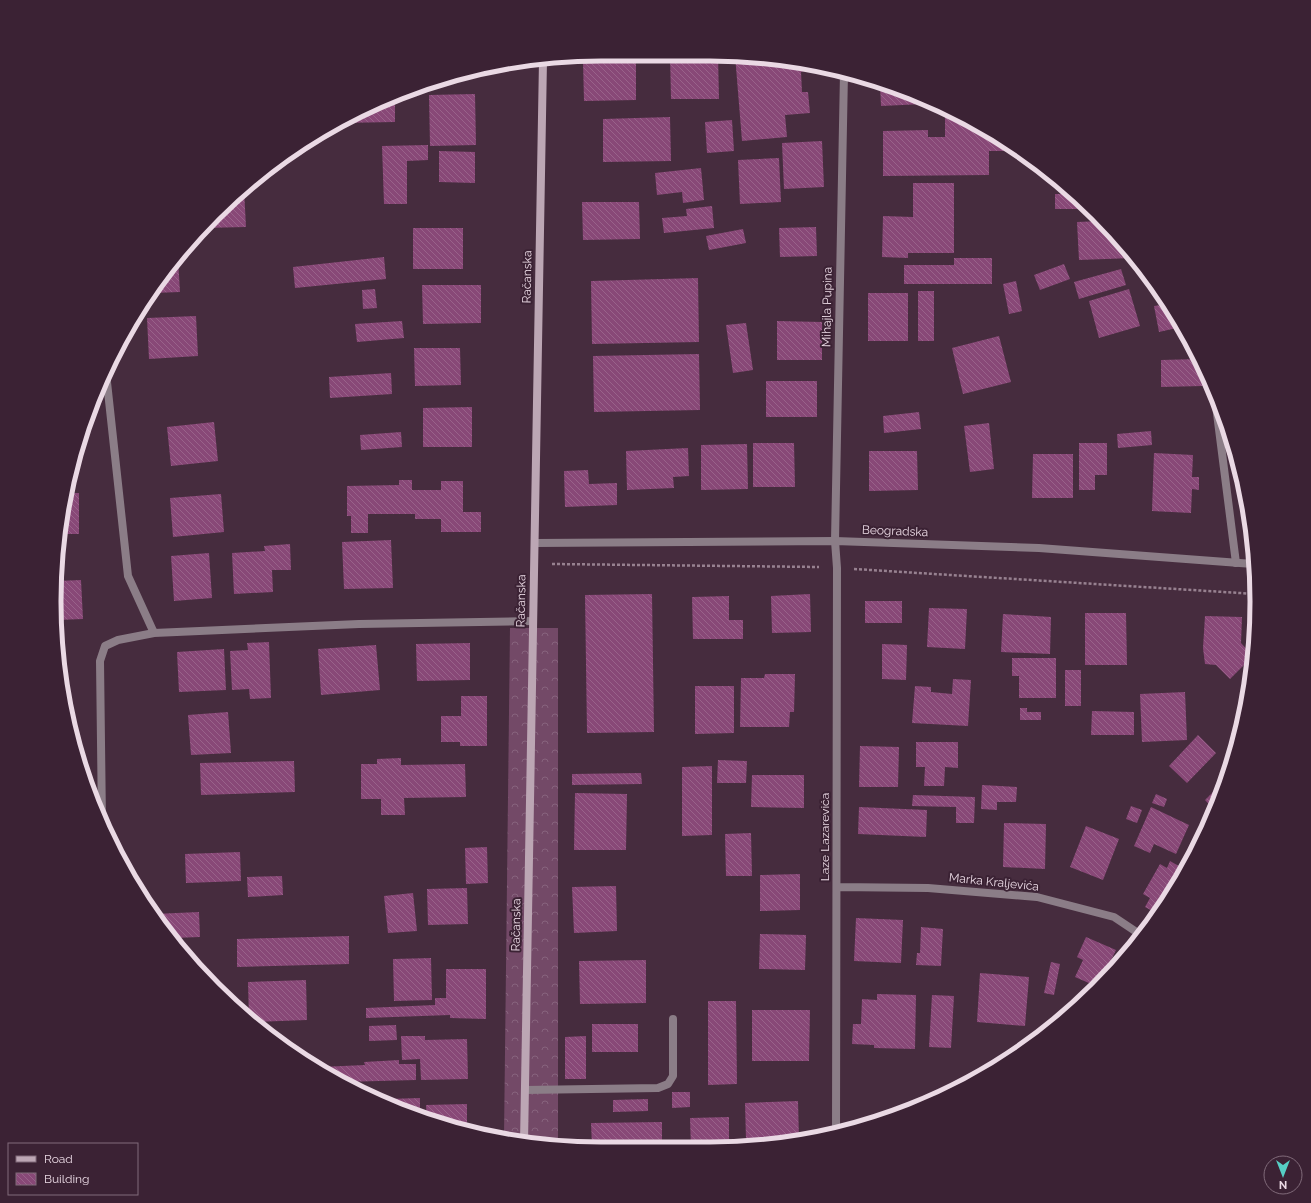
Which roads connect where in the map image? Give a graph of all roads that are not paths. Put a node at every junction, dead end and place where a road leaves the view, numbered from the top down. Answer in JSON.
{"nodes":[{"id":1,"x":543,"y":65,"type":"edge"},
{"id":2,"x":844,"y":78,"type":"edge"},
{"id":3,"x":107,"y":384,"type":"edge"},
{"id":4,"x":1218,"y":419,"type":"edge"},
{"id":5,"x":835,"y":541,"type":"junction"},
{"id":6,"x":534,"y":543,"type":"junction"},
{"id":7,"x":1236,"y":563,"type":"junction"},
{"id":8,"x":1249,"y":564,"type":"edge"},
{"id":9,"x":533,"y":621,"type":"junction"},
{"id":10,"x":154,"y":632,"type":"junction"},
{"id":11,"x":102,"y":808,"type":"edge"},
{"id":12,"x":837,"y":887,"type":"junction"},
{"id":13,"x":1137,"y":932,"type":"edge"},
{"id":14,"x":673,"y":1019,"type":"dead end"},
{"id":15,"x":525,"y":1090,"type":"junction"},
{"id":16,"x":836,"y":1127,"type":"edge"},
{"id":17,"x":524,"y":1136,"type":"edge"}],
"edges":[{"from":1,"to":6,"type":"main road","name":"Račanska"},
{"from":2,"to":5,"type":"street","name":"Mihajla Pupina"},
{"from":3,"to":10,"type":"street"},
{"from":4,"to":7,"type":"street"},
{"from":5,"to":6,"type":"street","name":"Beogradska"},
{"from":5,"to":7,"type":"street","name":"Beogradska"},
{"from":5,"to":12,"type":"street","name":"Laze Lazarevića"},
{"from":6,"to":9,"type":"main road","name":"Račanska"},
{"from":7,"to":8,"type":"street","name":"Beogradska"},
{"from":9,"to":10,"type":"street"},
{"from":9,"to":15,"type":"main road","name":"Račanska"},
{"from":10,"to":11,"type":"street"},
{"from":12,"to":13,"type":"street","name":"Marka Kraljevića"},
{"from":12,"to":16,"type":"street","name":"Laze Lazarevića"},
{"from":14,"to":15,"type":"street"},
{"from":15,"to":17,"type":"main road","name":"Račanska"}]}
